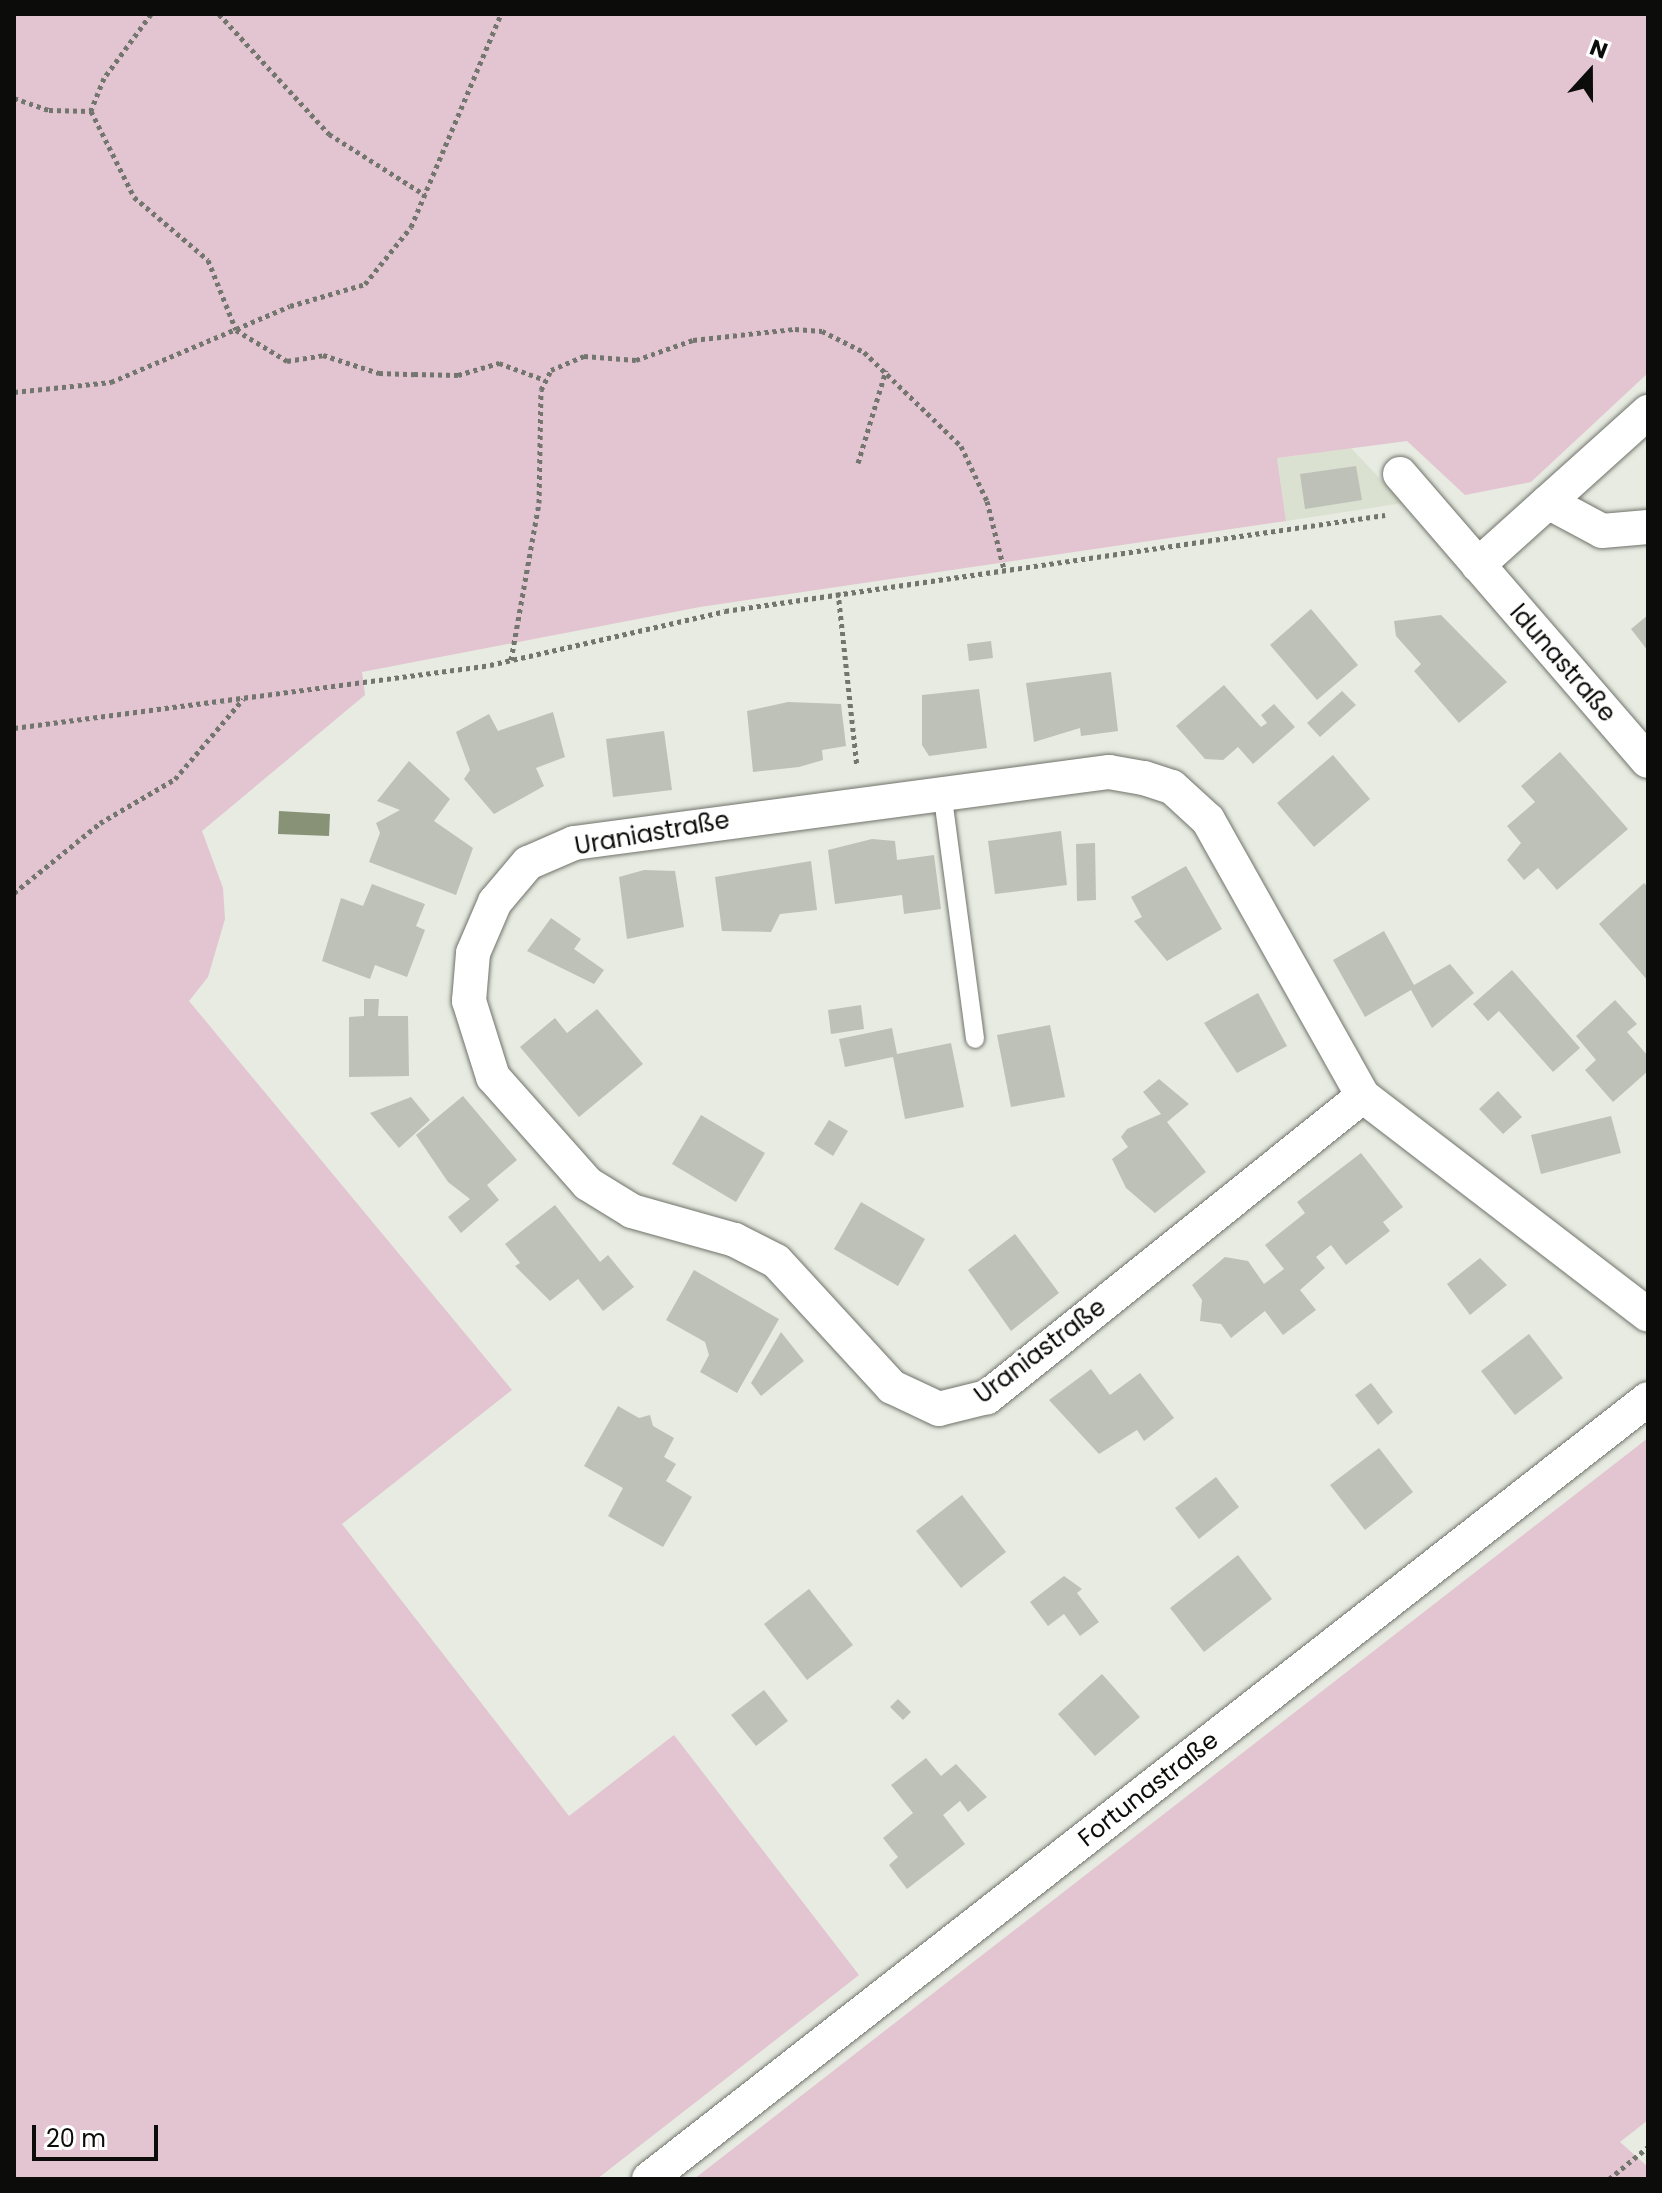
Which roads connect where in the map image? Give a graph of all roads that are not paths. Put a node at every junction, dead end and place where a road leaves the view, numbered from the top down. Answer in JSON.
{"nodes":[{"id":1,"x":1648,"y":412,"type":"edge"},
{"id":2,"x":1400,"y":474,"type":"dead end"},
{"id":3,"x":1548,"y":502,"type":"junction"},
{"id":4,"x":1648,"y":527,"type":"edge"},
{"id":5,"x":1478,"y":565,"type":"junction"},
{"id":6,"x":1648,"y":761,"type":"edge"},
{"id":7,"x":942,"y":791,"type":"junction"},
{"id":8,"x":975,"y":1039,"type":"dead end"},
{"id":9,"x":1363,"y":1096,"type":"junction"},
{"id":10,"x":1648,"y":1315,"type":"edge"},
{"id":11,"x":1648,"y":1399,"type":"edge"},
{"id":12,"x":649,"y":2179,"type":"edge"}],
"edges":[{"from":1,"to":3,"type":"street"},
{"from":2,"to":5,"type":"street","name":"Idunastraße"},
{"from":3,"to":4,"type":"street"},
{"from":3,"to":5,"type":"street"},
{"from":5,"to":6,"type":"street","name":"Idunastraße"},
{"from":7,"to":8,"type":"lane"},
{"from":7,"to":9,"type":"street","name":"Uraniastraße"},
{"from":7,"to":9,"type":"street","name":"Uraniastraße"},
{"from":9,"to":10,"type":"street","name":"Uraniastraße"},
{"from":11,"to":12,"type":"street","name":"Fortunastraße"}]}
